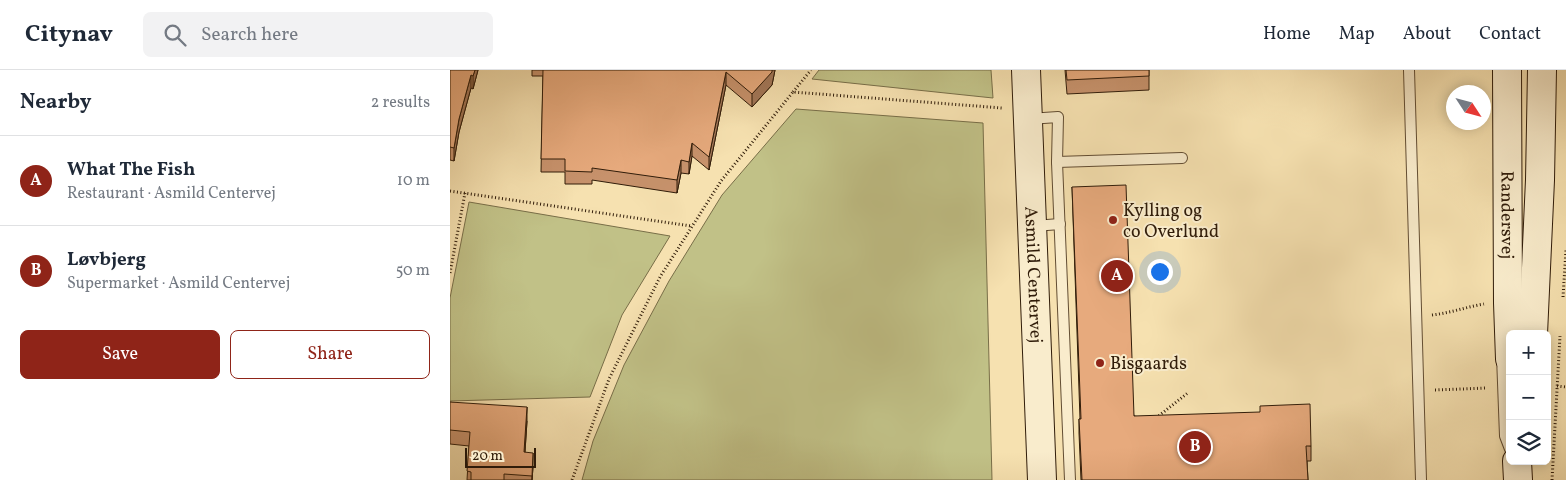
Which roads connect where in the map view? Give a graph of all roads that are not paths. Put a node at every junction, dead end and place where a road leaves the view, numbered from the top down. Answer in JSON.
{"nodes":[{"id":1,"x":1026,"y":70,"type":"edge"},
{"id":2,"x":1409,"y":70,"type":"edge"},
{"id":3,"x":1507,"y":70,"type":"edge"},
{"id":4,"x":1542,"y":70,"type":"edge"},
{"id":5,"x":1017,"y":113,"type":"junction"},
{"id":6,"x":1182,"y":158,"type":"dead end"},
{"id":7,"x":1057,"y":162,"type":"junction"},
{"id":8,"x":1060,"y":224,"type":"junction"},
{"id":9,"x":1033,"y":226,"type":"junction"},
{"id":10,"x":1508,"y":323,"type":"junction"},
{"id":11,"x":1508,"y":330,"type":"edge"},
{"id":12,"x":1533,"y":330,"type":"edge"},
{"id":13,"x":1519,"y":466,"type":"edge"},
{"id":14,"x":1042,"y":480,"type":"edge"},
{"id":15,"x":1070,"y":480,"type":"edge"},
{"id":16,"x":1421,"y":480,"type":"edge"}],
"edges":[{"from":1,"to":5,"type":"street","name":"Asmild Centervej"},
{"from":2,"to":16,"type":"lane"},
{"from":3,"to":10,"type":"street","name":"Randersvej"},
{"from":4,"to":12,"type":"street","name":"Randersvej"},
{"from":5,"to":7,"type":"lane"},
{"from":5,"to":9,"type":"street","name":"Asmild Centervej"},
{"from":6,"to":7,"type":"lane"},
{"from":7,"to":8,"type":"lane"},
{"from":8,"to":9,"type":"lane"},
{"from":8,"to":15,"type":"lane"},
{"from":9,"to":14,"type":"street","name":"Asmild Centervej"},
{"from":10,"to":11,"type":"street","name":"Randersvej"},
{"from":10,"to":13,"type":"lane"}]}
